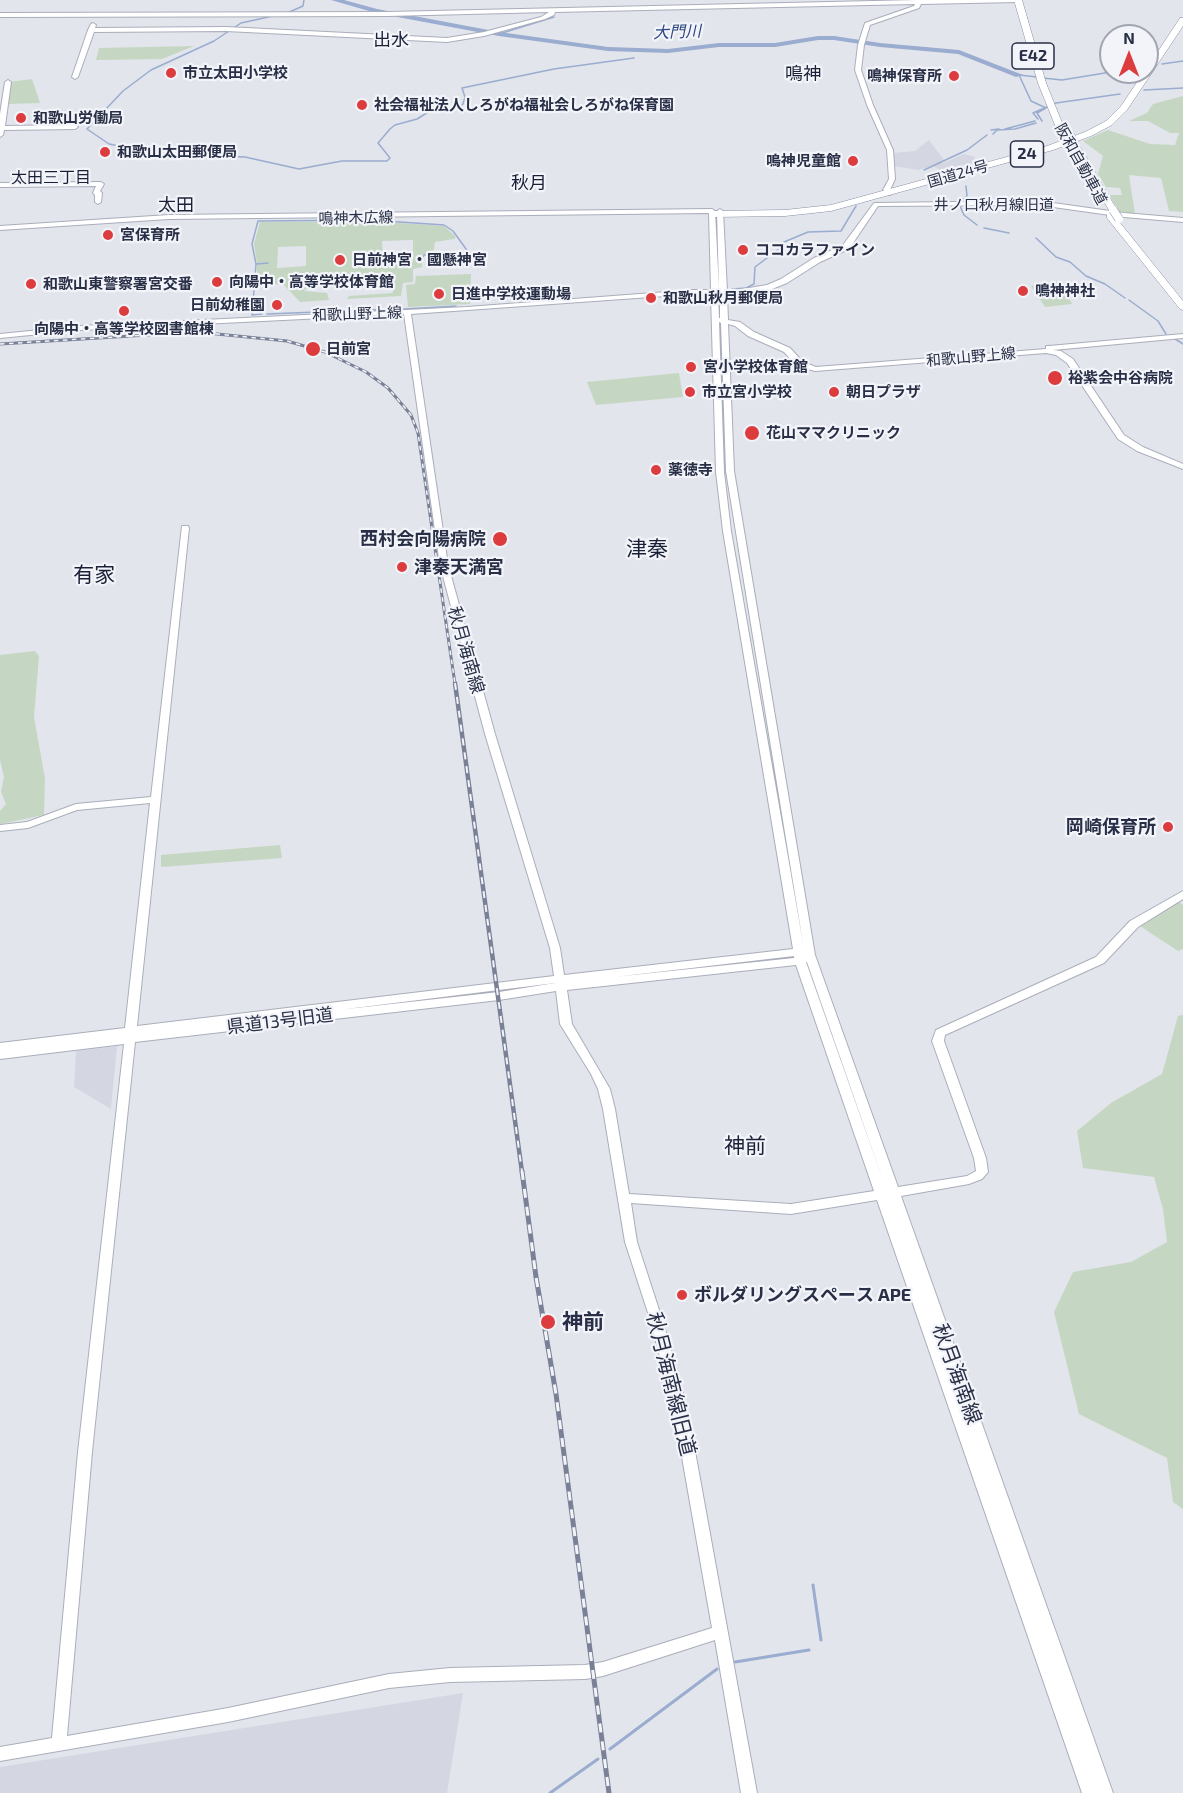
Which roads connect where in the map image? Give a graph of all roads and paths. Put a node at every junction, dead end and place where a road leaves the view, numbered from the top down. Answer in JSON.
{"nodes":[{"id":1,"x":835,"y":0,"type":"edge"},
{"id":2,"x":982,"y":0,"type":"edge"},
{"id":3,"x":1017,"y":0,"type":"edge"},
{"id":4,"x":1024,"y":0,"type":"edge"},
{"id":5,"x":918,"y":1,"type":"edge"},
{"id":6,"x":606,"y":7,"type":"junction"},
{"id":7,"x":552,"y":9,"type":"junction"},
{"id":8,"x":1183,"y":9,"type":"edge"},
{"id":9,"x":0,"y":14,"type":"edge"},
{"id":10,"x":94,"y":14,"type":"junction"},
{"id":11,"x":1183,"y":20,"type":"edge"},
{"id":12,"x":91,"y":30,"type":"junction"},
{"id":13,"x":1159,"y":45,"type":"edge"},
{"id":14,"x":75,"y":77,"type":"dead end"},
{"id":15,"x":8,"y":82,"type":"dead end"},
{"id":16,"x":1133,"y":84,"type":"edge"},
{"id":17,"x":1056,"y":111,"type":"junction"},
{"id":18,"x":50,"y":124,"type":"dead end"},
{"id":19,"x":0,"y":127,"type":"edge"},
{"id":20,"x":75,"y":127,"type":"dead end"},
{"id":21,"x":0,"y":135,"type":"edge"},
{"id":22,"x":0,"y":185,"type":"edge"},
{"id":23,"x":888,"y":192,"type":"junction"},
{"id":24,"x":871,"y":200,"type":"junction"},
{"id":25,"x":98,"y":202,"type":"dead end"},
{"id":26,"x":716,"y":213,"type":"junction"},
{"id":27,"x":1183,"y":220,"type":"edge"},
{"id":28,"x":0,"y":229,"type":"edge"},
{"id":29,"x":1154,"y":269,"type":"junction"},
{"id":30,"x":718,"y":292,"type":"junction"},
{"id":31,"x":1183,"y":298,"type":"edge"},
{"id":32,"x":1183,"y":307,"type":"edge"},
{"id":33,"x":406,"y":312,"type":"junction"},
{"id":34,"x":719,"y":320,"type":"junction"},
{"id":35,"x":0,"y":336,"type":"edge"},
{"id":36,"x":1183,"y":336,"type":"edge"},
{"id":37,"x":1060,"y":346,"type":"junction"},
{"id":38,"x":1022,"y":353,"type":"junction"},
{"id":39,"x":1066,"y":356,"type":"junction"},
{"id":40,"x":1183,"y":467,"type":"edge"},
{"id":41,"x":185,"y":528,"type":"dead end"},
{"id":42,"x":154,"y":800,"type":"junction"},
{"id":43,"x":0,"y":828,"type":"edge"},
{"id":44,"x":1183,"y":894,"type":"edge"},
{"id":45,"x":803,"y":956,"type":"junction"},
{"id":46,"x":560,"y":983,"type":"junction"},
{"id":47,"x":129,"y":1035,"type":"junction"},
{"id":48,"x":0,"y":1047,"type":"edge"},
{"id":49,"x":0,"y":1055,"type":"edge"},
{"id":50,"x":886,"y":1193,"type":"junction"},
{"id":51,"x":625,"y":1198,"type":"junction"},
{"id":52,"x":720,"y":1632,"type":"junction"},
{"id":53,"x":59,"y":1744,"type":"junction"},
{"id":54,"x":0,"y":1754,"type":"edge"},
{"id":55,"x":749,"y":1793,"type":"edge"},
{"id":56,"x":1090,"y":1793,"type":"edge"},
{"id":57,"x":1105,"y":1793,"type":"edge"}],
"edges":[{"from":1,"to":6,"type":"street"},
{"from":2,"to":3,"type":"street"},
{"from":2,"to":5,"type":"street"},
{"from":3,"to":17,"type":"highway","name":"阪和自動車道","number":"E42"},
{"from":4,"to":17,"type":"highway","name":"阪和自動車道","number":"E42"},
{"from":5,"to":6,"type":"street"},
{"from":5,"to":23,"type":"street"},
{"from":6,"to":7,"type":"street"},
{"from":7,"to":10,"type":"street"},
{"from":7,"to":12,"type":"street"},
{"from":8,"to":13,"type":"highway"},
{"from":9,"to":10,"type":"street"},
{"from":10,"to":12,"type":"street"},
{"from":11,"to":23,"type":"highway","name":"国道24号","number":"24"},
{"from":12,"to":14,"type":"street"},
{"from":15,"to":19,"type":"street"},
{"from":16,"to":23,"type":"highway","name":"国道24号","number":"24"},
{"from":17,"to":29,"type":"highway","name":"阪和自動車道","number":"E42"},
{"from":18,"to":19,"type":"street"},
{"from":19,"to":20,"type":"street"},
{"from":19,"to":21,"type":"street"},
{"from":22,"to":25,"type":"street"},
{"from":23,"to":24,"type":"highway","name":"国道24号","number":"24"},
{"from":24,"to":26,"type":"highway","name":"国道24号","number":"24"},
{"from":24,"to":27,"type":"street","name":"井ノ口秋月線旧道"},
{"from":24,"to":30,"type":"street","name":"和歌山野上線"},
{"from":26,"to":28,"type":"street","name":"鳴神木広線"},
{"from":26,"to":30,"type":"street"},
{"from":29,"to":31,"type":"highway","name":"阪和自動車道","number":"E42"},
{"from":29,"to":32,"type":"highway","name":"阪和自動車道","number":"E42"},
{"from":30,"to":33,"type":"street","name":"和歌山野上線"},
{"from":30,"to":34,"type":"street"},
{"from":33,"to":35,"type":"street","name":"和歌山野上線"},
{"from":33,"to":46,"type":"street","name":"秋月海南線"},
{"from":34,"to":38,"type":"street","name":"和歌山野上線"},
{"from":34,"to":45,"type":"street","name":"秋月海南線"},
{"from":36,"to":37,"type":"street"},
{"from":37,"to":38,"type":"street"},
{"from":37,"to":39,"type":"street"},
{"from":38,"to":39,"type":"street","name":"和歌山野上線"},
{"from":39,"to":40,"type":"street"},
{"from":41,"to":42,"type":"street"},
{"from":42,"to":43,"type":"street"},
{"from":42,"to":47,"type":"street"},
{"from":44,"to":50,"type":"street"},
{"from":45,"to":46,"type":"street"},
{"from":45,"to":50,"type":"street","name":"秋月海南線"},
{"from":46,"to":47,"type":"street","name":"県道13号旧道"},
{"from":46,"to":51,"type":"street","name":"秋月海南線旧道"},
{"from":47,"to":48,"type":"street","name":"県道13号旧道"},
{"from":47,"to":49,"type":"street","name":"県道13号旧道"},
{"from":47,"to":53,"type":"street"},
{"from":50,"to":51,"type":"street"},
{"from":50,"to":56,"type":"street","name":"秋月海南線"},
{"from":50,"to":57,"type":"street","name":"秋月海南線"},
{"from":51,"to":52,"type":"street","name":"秋月海南線旧道"},
{"from":52,"to":53,"type":"street"},
{"from":52,"to":55,"type":"street","name":"秋月海南線旧道"},
{"from":53,"to":54,"type":"street"}]}
